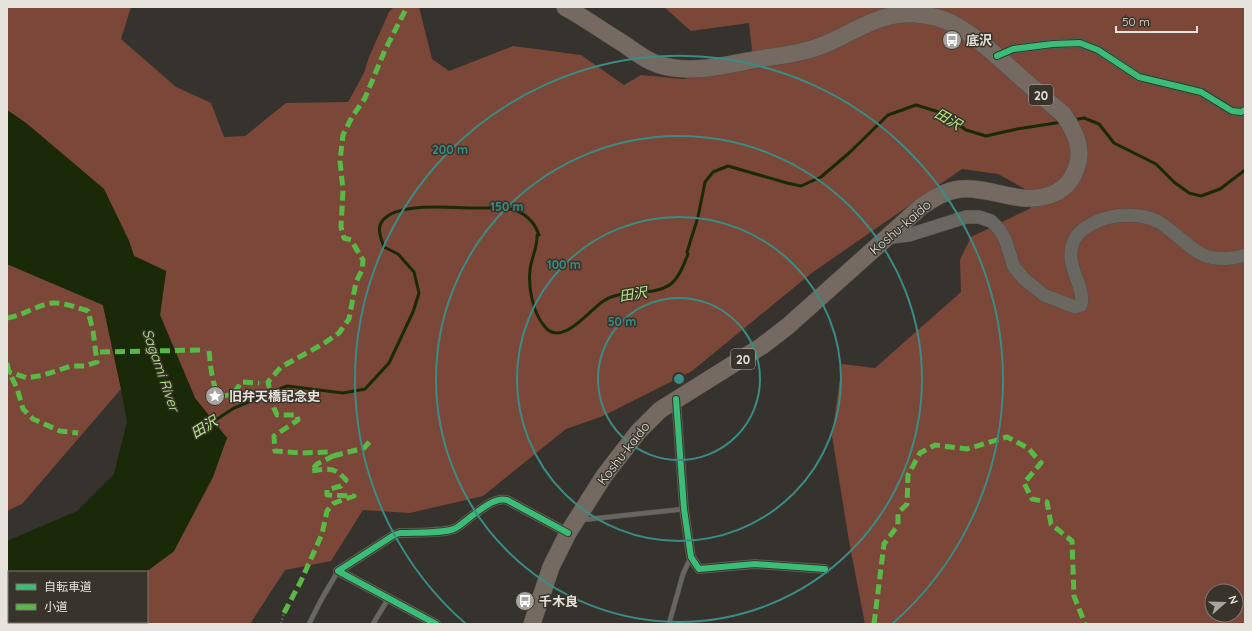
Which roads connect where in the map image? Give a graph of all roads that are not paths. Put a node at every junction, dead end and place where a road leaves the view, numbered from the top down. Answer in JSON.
{"nodes":[{"id":1,"x":565,"y":7,"type":"edge"},
{"id":2,"x":1000,"y":59,"type":"junction"},
{"id":3,"x":1245,"y":110,"type":"edge"},
{"id":4,"x":885,"y":238,"type":"junction"},
{"id":5,"x":1245,"y":255,"type":"edge"},
{"id":6,"x":676,"y":399,"type":"junction"},
{"id":7,"x":684,"y":509,"type":"junction"},
{"id":8,"x":572,"y":527,"type":"junction"},
{"id":9,"x":691,"y":557,"type":"junction"},
{"id":10,"x":825,"y":569,"type":"dead end"},
{"id":11,"x":338,"y":571,"type":"junction"},
{"id":12,"x":388,"y":599,"type":"junction"},
{"id":13,"x":535,"y":623,"type":"edge"},
{"id":14,"x":309,"y":624,"type":"edge"},
{"id":15,"x":374,"y":624,"type":"edge"},
{"id":16,"x":436,"y":624,"type":"edge"},
{"id":17,"x":669,"y":624,"type":"edge"}],
"edges":[{"from":1,"to":2,"type":"highway","name":"Koshu-kaido","number":"20"},
{"from":2,"to":3,"type":"street"},
{"from":2,"to":4,"type":"highway","name":"Koshu-kaido","number":"20"},
{"from":4,"to":5,"type":"main road"},
{"from":4,"to":6,"type":"highway","name":"Koshu-kaido","number":"20"},
{"from":6,"to":7,"type":"street"},
{"from":6,"to":8,"type":"highway","name":"Koshu-kaido","number":"20"},
{"from":7,"to":8,"type":"lane"},
{"from":7,"to":9,"type":"street"},
{"from":8,"to":11,"type":"street"},
{"from":8,"to":13,"type":"highway","name":"Koshu-kaido","number":"20"},
{"from":9,"to":10,"type":"street"},
{"from":9,"to":17,"type":"lane"},
{"from":11,"to":12,"type":"street"},
{"from":11,"to":14,"type":"lane"},
{"from":12,"to":15,"type":"lane"},
{"from":12,"to":16,"type":"street"}]}
